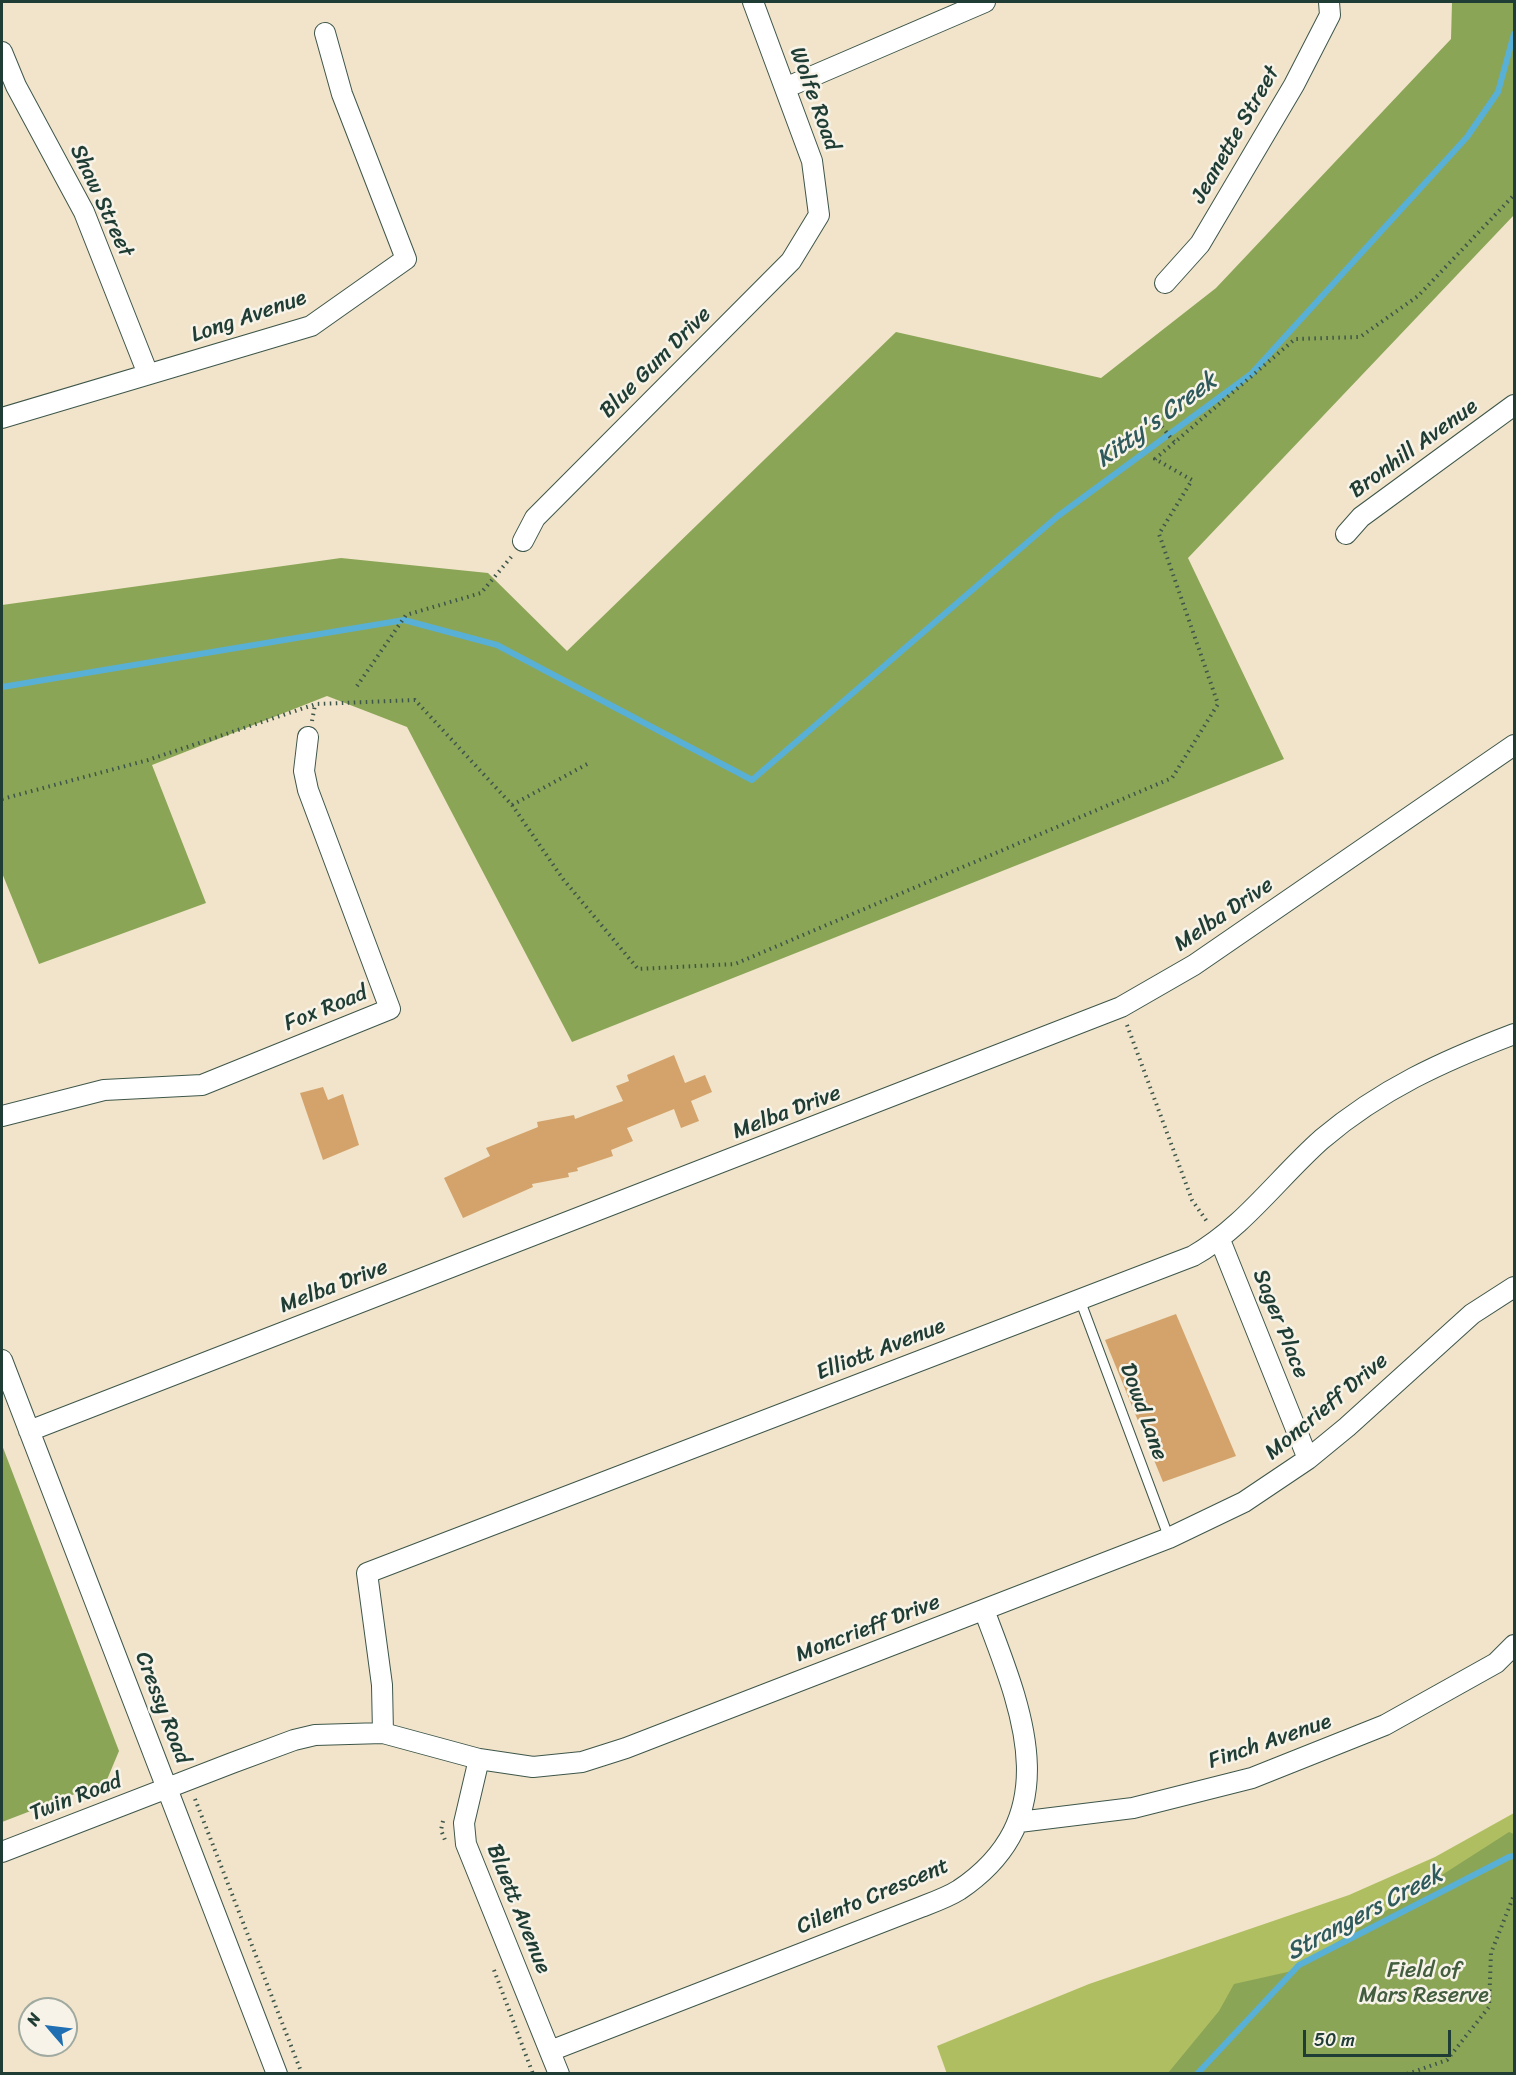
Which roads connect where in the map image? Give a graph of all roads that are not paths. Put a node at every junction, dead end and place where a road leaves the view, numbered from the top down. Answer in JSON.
{"nodes":[{"id":1,"x":753,"y":2,"type":"edge"},
{"id":2,"x":985,"y":2,"type":"edge"},
{"id":3,"x":1329,"y":2,"type":"edge"},
{"id":4,"x":325,"y":33,"type":"dead end"},
{"id":5,"x":2,"y":52,"type":"edge"},
{"id":6,"x":785,"y":88,"type":"junction"},
{"id":7,"x":819,"y":215,"type":"joint"},
{"id":8,"x":1165,"y":283,"type":"dead end"},
{"id":9,"x":148,"y":374,"type":"junction"},
{"id":10,"x":1515,"y":405,"type":"edge"},
{"id":11,"x":2,"y":418,"type":"edge"},
{"id":12,"x":1346,"y":534,"type":"dead end"},
{"id":13,"x":523,"y":541,"type":"road end"},
{"id":14,"x":308,"y":736,"type":"dead end"},
{"id":15,"x":1515,"y":745,"type":"edge"},
{"id":16,"x":1515,"y":1034,"type":"edge"},
{"id":17,"x":2,"y":1116,"type":"edge"},
{"id":18,"x":1220,"y":1240,"type":"junction"},
{"id":19,"x":1515,"y":1287,"type":"edge"},
{"id":20,"x":1080,"y":1300,"type":"junction"},
{"id":21,"x":2,"y":1360,"type":"edge"},
{"id":22,"x":29,"y":1431,"type":"junction"},
{"id":23,"x":1308,"y":1459,"type":"junction"},
{"id":24,"x":1169,"y":1538,"type":"junction"},
{"id":25,"x":984,"y":1610,"type":"junction"},
{"id":26,"x":1515,"y":1645,"type":"edge"},
{"id":27,"x":383,"y":1733,"type":"junction"},
{"id":28,"x":479,"y":1759,"type":"junction"},
{"id":29,"x":167,"y":1789,"type":"junction"},
{"id":30,"x":1019,"y":1822,"type":"junction"},
{"id":31,"x":2,"y":1852,"type":"edge"},
{"id":32,"x":550,"y":2051,"type":"junction"},
{"id":33,"x":277,"y":2073,"type":"edge"},
{"id":34,"x":559,"y":2073,"type":"edge"}],
"edges":[{"from":1,"to":6,"type":"street","name":"Wolfe Road"},
{"from":2,"to":6,"type":"street"},
{"from":3,"to":8,"type":"street","name":"Jeanette Street"},
{"from":4,"to":9,"type":"street","name":"Long Avenue"},
{"from":5,"to":9,"type":"street","name":"Shaw Street"},
{"from":6,"to":7,"type":"street","name":"Wolfe Road"},
{"from":7,"to":13,"type":"street","name":"Blue Gum Drive"},
{"from":9,"to":11,"type":"street","name":"Long Avenue"},
{"from":10,"to":12,"type":"street","name":"Bronhill Avenue"},
{"from":14,"to":17,"type":"street","name":"Fox Road"},
{"from":15,"to":22,"type":"street","name":"Melba Drive"},
{"from":16,"to":18,"type":"street","name":"Elliott Avenue"},
{"from":18,"to":20,"type":"street","name":"Elliott Avenue"},
{"from":18,"to":23,"type":"street","name":"Sager Place"},
{"from":19,"to":23,"type":"street","name":"Moncrieff Drive"},
{"from":20,"to":24,"type":"lane","name":"Dowd Lane"},
{"from":20,"to":27,"type":"street","name":"Elliott Avenue"},
{"from":21,"to":22,"type":"street","name":"Cressy Road"},
{"from":22,"to":29,"type":"street","name":"Cressy Road"},
{"from":23,"to":24,"type":"street","name":"Moncrieff Drive"},
{"from":24,"to":25,"type":"street","name":"Moncrieff Drive"},
{"from":25,"to":28,"type":"street","name":"Moncrieff Drive"},
{"from":25,"to":30,"type":"street","name":"Cilento Crescent"},
{"from":26,"to":30,"type":"street","name":"Finch Avenue"},
{"from":27,"to":28,"type":"street","name":"Moncrieff Drive"},
{"from":27,"to":29,"type":"street","name":"Moncrieff Drive"},
{"from":28,"to":32,"type":"street","name":"Bluett Avenue"},
{"from":29,"to":31,"type":"street","name":"Twin Road"},
{"from":29,"to":33,"type":"street","name":"Cressy Road"},
{"from":30,"to":32,"type":"street","name":"Cilento Crescent"},
{"from":32,"to":34,"type":"street","name":"Bluett Avenue"}]}
